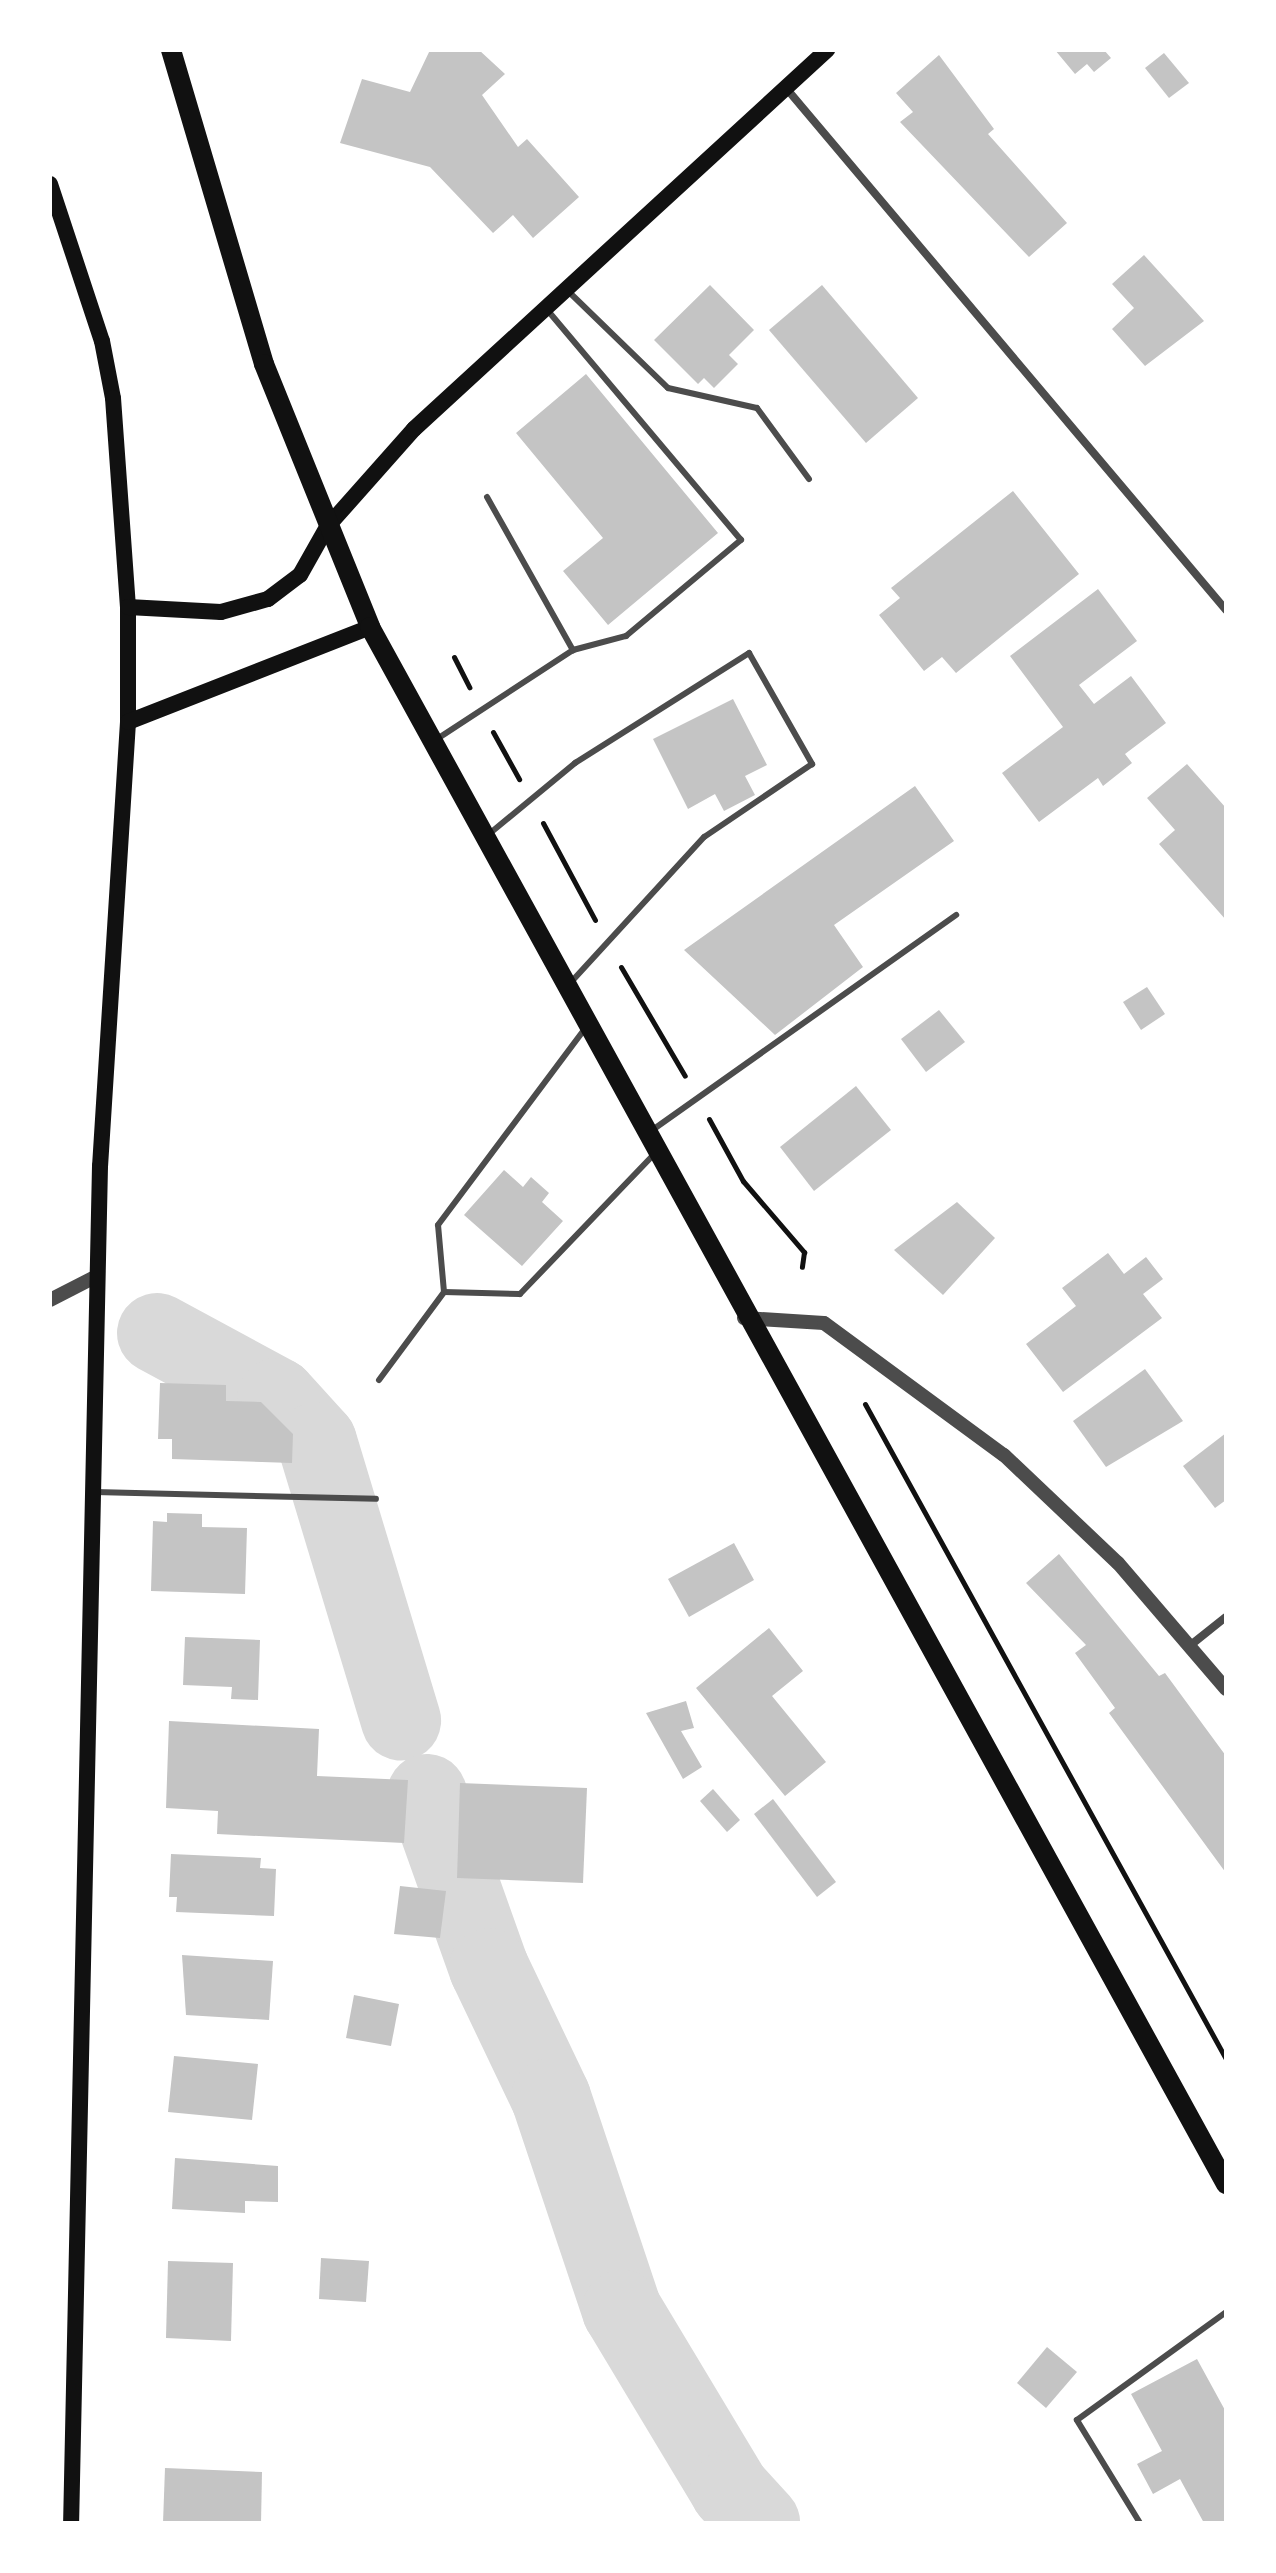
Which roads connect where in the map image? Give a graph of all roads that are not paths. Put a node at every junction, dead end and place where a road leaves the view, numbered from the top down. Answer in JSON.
{"nodes":[{"id":1,"x":171,"y":50,"type":"edge"},
{"id":2,"x":827,"y":50,"type":"edge"},
{"id":3,"x":786,"y":88,"type":"junction"},
{"id":4,"x":50,"y":184,"type":"edge"},
{"id":5,"x":566,"y":289,"type":"junction"},
{"id":6,"x":546,"y":308,"type":"junction"},
{"id":7,"x":809,"y":479,"type":"dead end"},
{"id":8,"x":487,"y":497,"type":"dead end"},
{"id":9,"x":327,"y":527,"type":"junction"},
{"id":10,"x":128,"y":607,"type":"junction"},
{"id":11,"x":1226,"y":610,"type":"edge"},
{"id":12,"x":370,"y":627,"type":"junction"},
{"id":13,"x":573,"y":650,"type":"junction"},
{"id":14,"x":128,"y":722,"type":"junction"},
{"id":15,"x":431,"y":743,"type":"junction"},
{"id":16,"x":483,"y":838,"type":"junction"},
{"id":17,"x":956,"y":915,"type":"dead end"},
{"id":18,"x":565,"y":989,"type":"junction"},
{"id":19,"x":586,"y":1027,"type":"junction"},
{"id":20,"x":650,"y":1145,"type":"junction"},
{"id":21,"x":97,"y":1276,"type":"junction"},
{"id":22,"x":444,"y":1292,"type":"junction"},
{"id":23,"x":50,"y":1300,"type":"edge"},
{"id":24,"x":744,"y":1318,"type":"junction"},
{"id":25,"x":379,"y":1380,"type":"dead end"},
{"id":26,"x":95,"y":1492,"type":"junction"},
{"id":27,"x":376,"y":1499,"type":"dead end"},
{"id":28,"x":1226,"y":1617,"type":"edge"},
{"id":29,"x":1192,"y":1644,"type":"junction"},
{"id":30,"x":1226,"y":1689,"type":"edge"},
{"id":31,"x":1226,"y":2184,"type":"edge"},
{"id":32,"x":1226,"y":2312,"type":"edge"},
{"id":33,"x":71,"y":2523,"type":"edge"},
{"id":34,"x":1140,"y":2523,"type":"edge"}],
"edges":[{"from":1,"to":9,"type":"main road"},
{"from":2,"to":3,"type":"main road"},
{"from":3,"to":5,"type":"main road"},
{"from":3,"to":11,"type":"street"},
{"from":4,"to":10,"type":"main road"},
{"from":5,"to":6,"type":"main road"},
{"from":5,"to":7,"type":"lane"},
{"from":6,"to":9,"type":"main road"},
{"from":6,"to":13,"type":"lane"},
{"from":8,"to":13,"type":"lane"},
{"from":9,"to":10,"type":"main road"},
{"from":9,"to":12,"type":"main road"},
{"from":10,"to":14,"type":"main road"},
{"from":12,"to":14,"type":"main road"},
{"from":12,"to":15,"type":"main road"},
{"from":13,"to":15,"type":"lane"},
{"from":14,"to":21,"type":"main road"},
{"from":15,"to":16,"type":"main road"},
{"from":16,"to":18,"type":"main road"},
{"from":16,"to":18,"type":"lane"},
{"from":17,"to":20,"type":"lane"},
{"from":18,"to":19,"type":"main road"},
{"from":19,"to":20,"type":"main road"},
{"from":19,"to":22,"type":"lane"},
{"from":20,"to":22,"type":"lane"},
{"from":20,"to":24,"type":"main road"},
{"from":21,"to":23,"type":"street"},
{"from":21,"to":26,"type":"main road"},
{"from":22,"to":25,"type":"lane"},
{"from":24,"to":29,"type":"street"},
{"from":24,"to":31,"type":"main road"},
{"from":26,"to":27,"type":"lane"},
{"from":26,"to":33,"type":"main road"},
{"from":28,"to":29,"type":"street"},
{"from":29,"to":30,"type":"street"},
{"from":32,"to":34,"type":"lane"}]}
